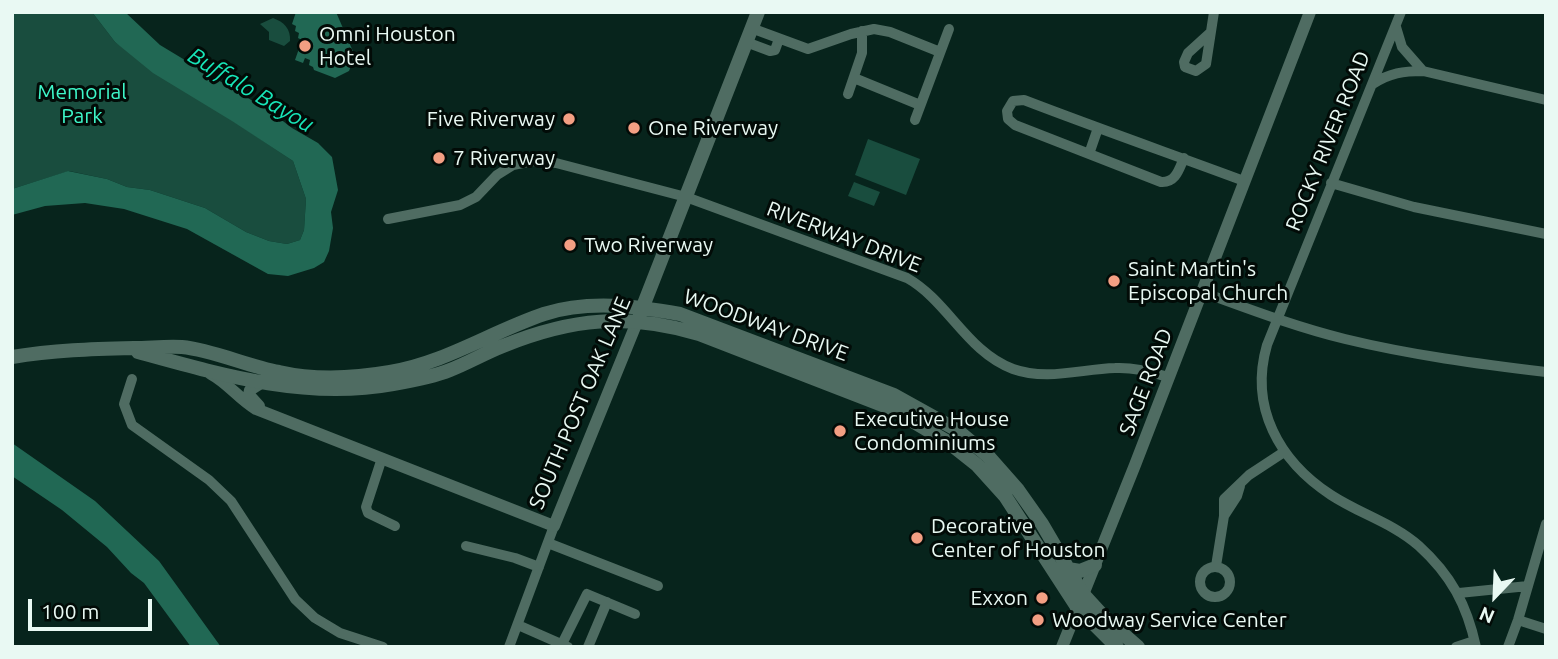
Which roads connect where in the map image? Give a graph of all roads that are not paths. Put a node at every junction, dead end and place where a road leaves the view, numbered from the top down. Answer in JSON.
{"nodes":[{"id":1,"x":758,"y":12,"type":"edge"},
{"id":2,"x":1214,"y":12,"type":"edge"},
{"id":3,"x":1310,"y":12,"type":"edge"},
{"id":4,"x":1401,"y":12,"type":"edge"},
{"id":5,"x":1396,"y":27,"type":"junction"},
{"id":6,"x":949,"y":29,"type":"dead end"},
{"id":7,"x":862,"y":31,"type":"junction"},
{"id":8,"x":1210,"y":33,"type":"dead end"},
{"id":9,"x":749,"y":35,"type":"junction"},
{"id":10,"x":940,"y":52,"type":"junction"},
{"id":11,"x":1423,"y":71,"type":"junction"},
{"id":12,"x":854,"y":78,"type":"junction"},
{"id":13,"x":1373,"y":85,"type":"junction"},
{"id":14,"x":848,"y":94,"type":"dead end"},
{"id":15,"x":1546,"y":100,"type":"edge"},
{"id":16,"x":920,"y":105,"type":"junction"},
{"id":17,"x":915,"y":120,"type":"dead end"},
{"id":18,"x":1098,"y":128,"type":"junction"},
{"id":19,"x":1089,"y":154,"type":"junction"},
{"id":20,"x":1184,"y":158,"type":"junction"},
{"id":21,"x":1244,"y":181,"type":"junction"},
{"id":22,"x":1331,"y":183,"type":"junction"},
{"id":23,"x":686,"y":197,"type":"junction"},
{"id":24,"x":388,"y":219,"type":"dead end"},
{"id":25,"x":1546,"y":234,"type":"edge"},
{"id":26,"x":650,"y":290,"type":"junction"},
{"id":27,"x":1202,"y":292,"type":"junction"},
{"id":28,"x":643,"y":307,"type":"junction"},
{"id":29,"x":687,"y":317,"type":"junction"},
{"id":30,"x":1276,"y":320,"type":"junction"},
{"id":31,"x":637,"y":322,"type":"junction"},
{"id":32,"x":484,"y":347,"type":"junction"},
{"id":33,"x":123,"y":348,"type":"junction"},
{"id":34,"x":774,"y":355,"type":"junction"},
{"id":35,"x":18,"y":356,"type":"edge"},
{"id":36,"x":203,"y":370,"type":"junction"},
{"id":37,"x":1546,"y":372,"type":"edge"},
{"id":38,"x":1168,"y":377,"type":"junction"},
{"id":39,"x":132,"y":379,"type":"dead end"},
{"id":40,"x":290,"y":380,"type":"junction"},
{"id":41,"x":261,"y":383,"type":"junction"},
{"id":42,"x":900,"y":405,"type":"junction"},
{"id":43,"x":268,"y":412,"type":"junction"},
{"id":44,"x":1284,"y":452,"type":"junction"},
{"id":45,"x":383,"y":458,"type":"junction"},
{"id":46,"x":1546,"y":524,"type":"edge"},
{"id":47,"x":395,"y":526,"type":"dead end"},
{"id":48,"x":554,"y":526,"type":"junction"},
{"id":49,"x":548,"y":543,"type":"junction"},
{"id":50,"x":466,"y":546,"type":"dead end"},
{"id":51,"x":1096,"y":565,"type":"junction"},
{"id":52,"x":1216,"y":566,"type":"dead end"},
{"id":53,"x":539,"y":567,"type":"junction"},
{"id":54,"x":1068,"y":569,"type":"junction"},
{"id":55,"x":658,"y":586,"type":"dead end"},
{"id":56,"x":1528,"y":586,"type":"junction"},
{"id":57,"x":1459,"y":593,"type":"junction"},
{"id":58,"x":1080,"y":600,"type":"junction"},
{"id":59,"x":607,"y":602,"type":"junction"},
{"id":60,"x":635,"y":614,"type":"dead end"},
{"id":61,"x":1518,"y":620,"type":"junction"},
{"id":62,"x":518,"y":625,"type":"junction"},
{"id":63,"x":1546,"y":629,"type":"edge"},
{"id":64,"x":1475,"y":644,"type":"edge"},
{"id":65,"x":565,"y":645,"type":"edge"},
{"id":66,"x":383,"y":647,"type":"edge"},
{"id":67,"x":509,"y":647,"type":"edge"},
{"id":68,"x":588,"y":647,"type":"edge"},
{"id":69,"x":1062,"y":647,"type":"edge"},
{"id":70,"x":1117,"y":647,"type":"edge"},
{"id":71,"x":1138,"y":647,"type":"edge"},
{"id":72,"x":1456,"y":647,"type":"edge"},
{"id":73,"x":1508,"y":647,"type":"edge"}],
"edges":[{"from":1,"to":9,"type":"main road","name":"SOUTH POST OAK LANE"},
{"from":2,"to":8,"type":"street"},
{"from":3,"to":21,"type":"street","name":"SAGE ROAD"},
{"from":4,"to":5,"type":"street","name":"ROCKY RIVER ROAD"},
{"from":5,"to":11,"type":"street"},
{"from":5,"to":13,"type":"street","name":"ROCKY RIVER ROAD"},
{"from":6,"to":10,"type":"street"},
{"from":7,"to":9,"type":"street"},
{"from":7,"to":10,"type":"street"},
{"from":7,"to":12,"type":"street"},
{"from":9,"to":23,"type":"main road","name":"SOUTH POST OAK LANE"},
{"from":10,"to":16,"type":"street"},
{"from":11,"to":13,"type":"street"},
{"from":11,"to":15,"type":"street"},
{"from":12,"to":14,"type":"street"},
{"from":12,"to":16,"type":"street"},
{"from":13,"to":22,"type":"street","name":"ROCKY RIVER ROAD"},
{"from":16,"to":17,"type":"street"},
{"from":18,"to":19,"type":"street"},
{"from":18,"to":19,"type":"street"},
{"from":18,"to":20,"type":"street"},
{"from":19,"to":20,"type":"street"},
{"from":20,"to":21,"type":"street"},
{"from":21,"to":27,"type":"street","name":"SAGE ROAD"},
{"from":22,"to":25,"type":"street"},
{"from":22,"to":30,"type":"street","name":"ROCKY RIVER ROAD"},
{"from":23,"to":24,"type":"street","name":"RIVERWAY DRIVE"},
{"from":23,"to":26,"type":"main road","name":"SOUTH POST OAK LANE"},
{"from":23,"to":38,"type":"street","name":"RIVERWAY DRIVE"},
{"from":26,"to":28,"type":"main road","name":"SOUTH POST OAK LANE"},
{"from":26,"to":29,"type":"main road"},
{"from":27,"to":30,"type":"street"},
{"from":27,"to":38,"type":"street","name":"SAGE ROAD"},
{"from":28,"to":29,"type":"main road","name":"WOODWAY DRIVE"},
{"from":28,"to":31,"type":"main road","name":"SOUTH POST OAK LANE"},
{"from":28,"to":32,"type":"main road","name":"WOODWAY DRIVE"},
{"from":29,"to":34,"type":"main road","name":"WOODWAY DRIVE"},
{"from":30,"to":37,"type":"street"},
{"from":30,"to":44,"type":"street","name":"ROCKY RIVER ROAD"},
{"from":31,"to":32,"type":"main road","name":"WOODWAY DRIVE"},
{"from":31,"to":34,"type":"main road","name":"WOODWAY DRIVE"},
{"from":31,"to":48,"type":"street","name":"SOUTH POST OAK LANE"},
{"from":32,"to":40,"type":"main road","name":"WOODWAY DRIVE"},
{"from":33,"to":35,"type":"main road","name":"WOODWAY DRIVE"},
{"from":33,"to":36,"type":"main road","name":"WOODWAY DRIVE"},
{"from":33,"to":40,"type":"main road","name":"WOODWAY DRIVE"},
{"from":34,"to":42,"type":"main road","name":"WOODWAY DRIVE"},
{"from":36,"to":41,"type":"main road","name":"WOODWAY DRIVE"},
{"from":36,"to":43,"type":"street","name":"SOUTH POST OAK LANE"},
{"from":38,"to":51,"type":"street","name":"SAGE ROAD"},
{"from":39,"to":66,"type":"street"},
{"from":40,"to":41,"type":"main road","name":"WOODWAY DRIVE"},
{"from":41,"to":43,"type":"street"},
{"from":42,"to":54,"type":"main road","name":"WOODWAY DRIVE"},
{"from":42,"to":58,"type":"main road","name":"WOODWAY DRIVE"},
{"from":43,"to":45,"type":"street","name":"SOUTH POST OAK LANE"},
{"from":44,"to":52,"type":"street"},
{"from":44,"to":57,"type":"street","name":"ROCKY RIVER ROAD"},
{"from":45,"to":47,"type":"street"},
{"from":45,"to":48,"type":"street","name":"SOUTH POST OAK LANE"},
{"from":46,"to":56,"type":"street"},
{"from":48,"to":49,"type":"street"},
{"from":49,"to":53,"type":"street"},
{"from":49,"to":55,"type":"street"},
{"from":50,"to":53,"type":"street"},
{"from":51,"to":54,"type":"main road"},
{"from":51,"to":58,"type":"street","name":"SAGE ROAD"},
{"from":53,"to":62,"type":"street"},
{"from":54,"to":58,"type":"main road","name":"WOODWAY DRIVE"},
{"from":56,"to":57,"type":"street"},
{"from":56,"to":61,"type":"street"},
{"from":57,"to":64,"type":"street","name":"ROCKY RIVER ROAD"},
{"from":58,"to":69,"type":"street","name":"SAGE ROAD"},
{"from":58,"to":70,"type":"main road","name":"WOODWAY DRIVE"},
{"from":58,"to":71,"type":"main road","name":"WOODWAY DRIVE"},
{"from":59,"to":60,"type":"street"},
{"from":59,"to":65,"type":"street"},
{"from":59,"to":68,"type":"street"},
{"from":61,"to":63,"type":"street"},
{"from":61,"to":73,"type":"street"},
{"from":62,"to":65,"type":"street"},
{"from":62,"to":67,"type":"street"},
{"from":64,"to":72,"type":"street"}]}
